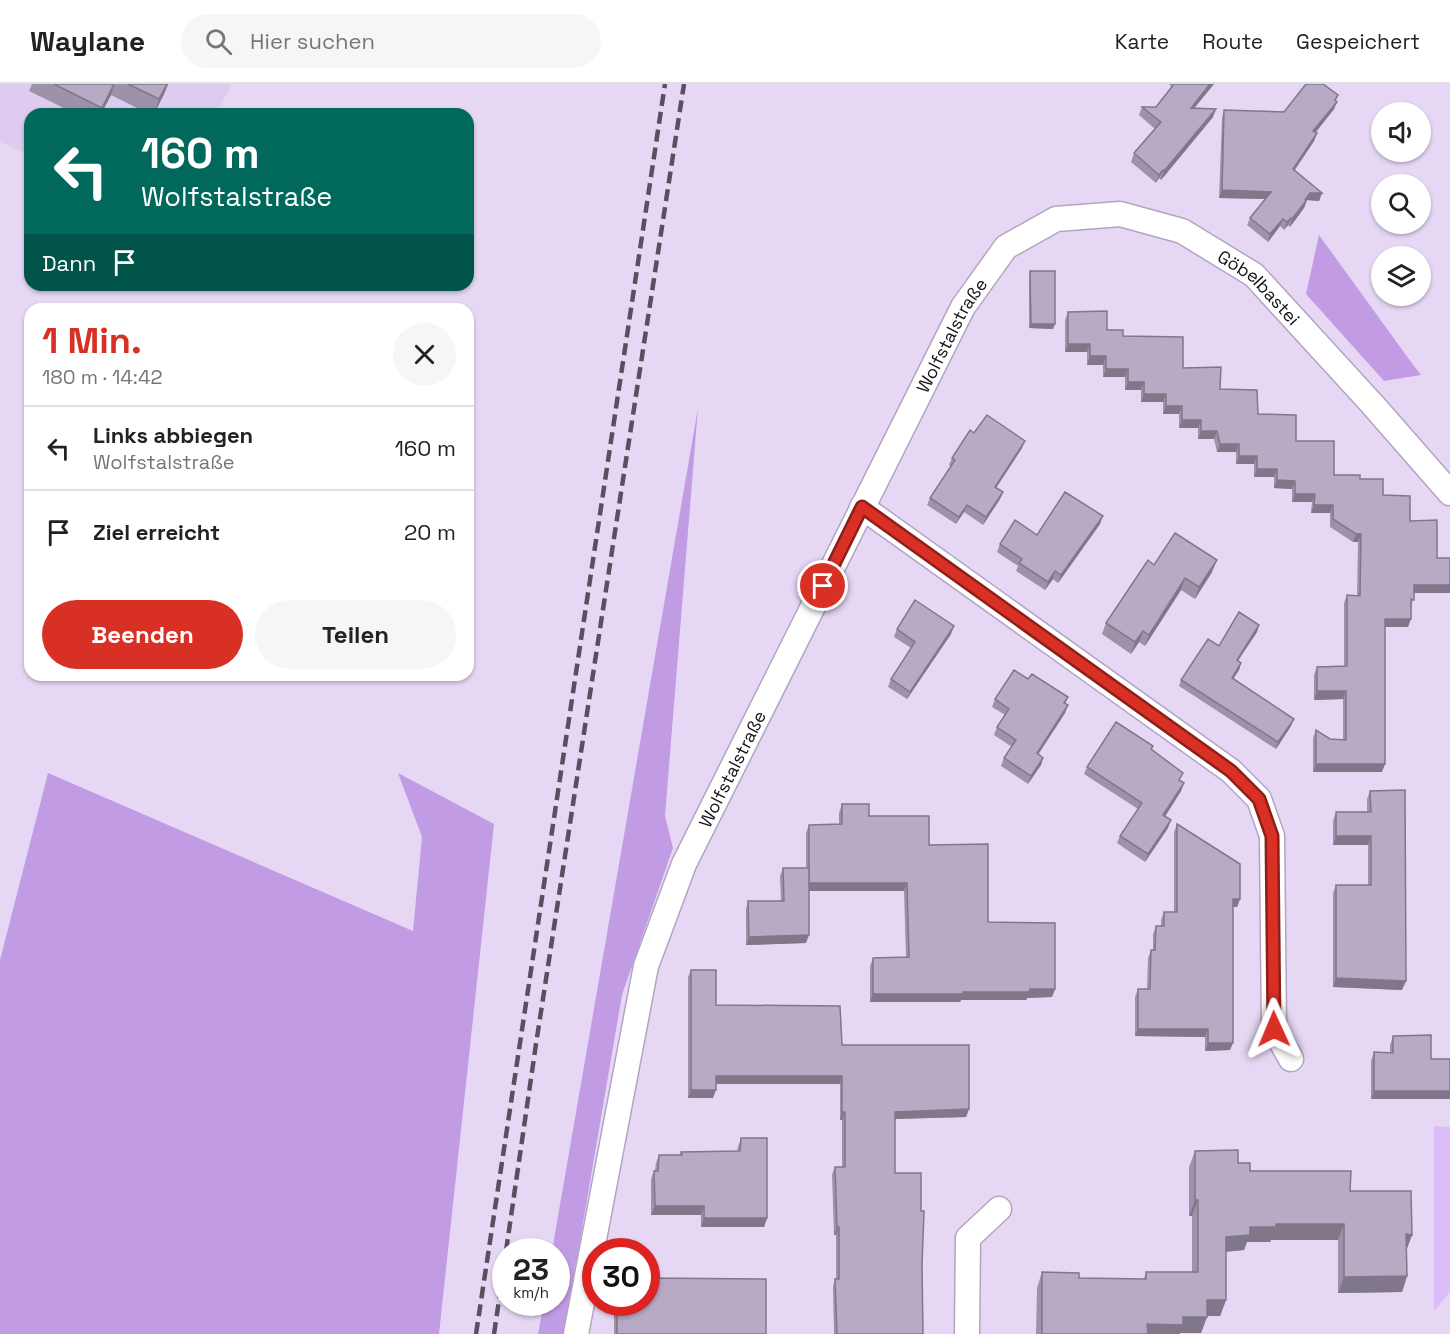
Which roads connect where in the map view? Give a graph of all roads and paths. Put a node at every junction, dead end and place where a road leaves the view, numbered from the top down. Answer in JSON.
{"nodes":[{"id":1,"x":1006,"y":247,"type":"joint"},
{"id":2,"x":1450,"y":493,"type":"edge"},
{"id":3,"x":862,"y":507,"type":"junction"},
{"id":4,"x":1291,"y":1059,"type":"dead end"},
{"id":5,"x":999,"y":1209,"type":"dead end"},
{"id":6,"x":576,"y":1334,"type":"edge"},
{"id":7,"x":967,"y":1334,"type":"edge"}],
"edges":[{"from":1,"to":2,"type":"street","name":"Göbelbastei"},
{"from":1,"to":3,"type":"street","name":"Wolfstalstraße"},
{"from":3,"to":4,"type":"street"},
{"from":3,"to":6,"type":"street","name":"Wolfstalstraße"},
{"from":5,"to":7,"type":"street"}]}
